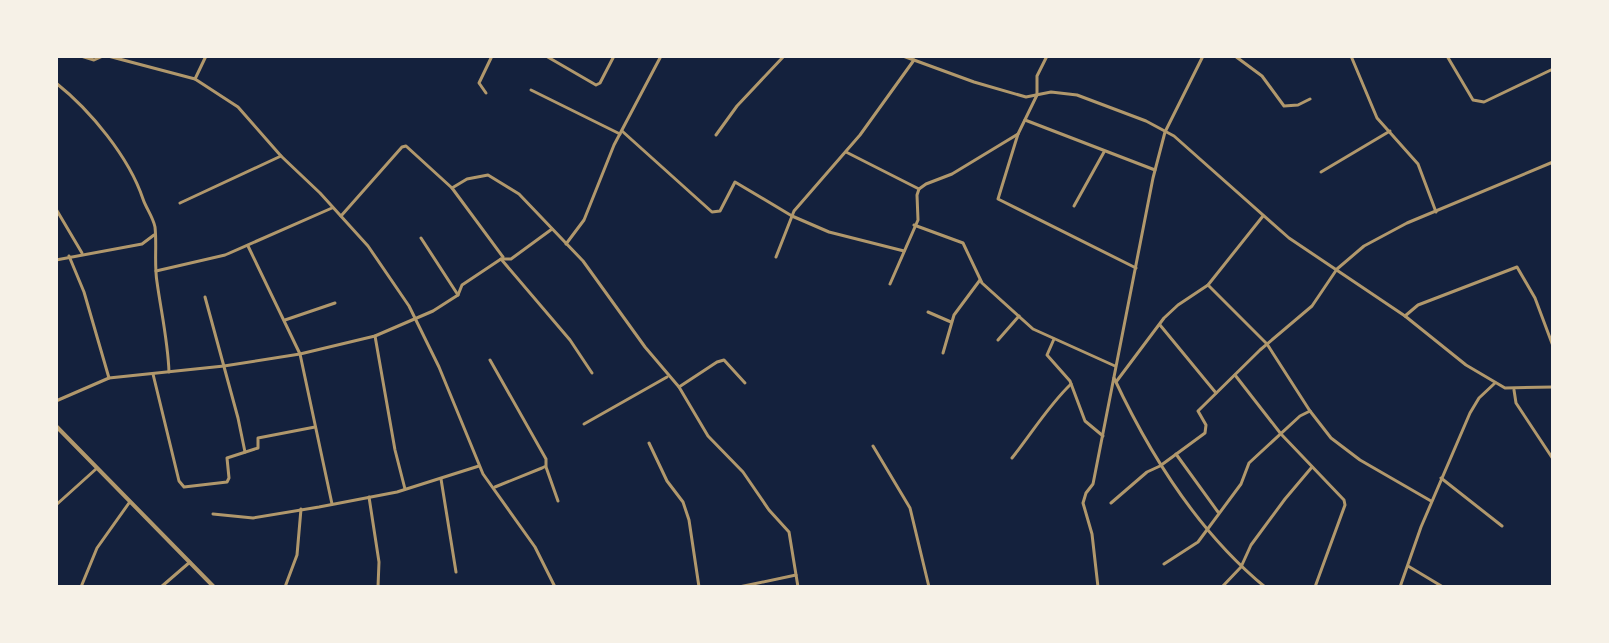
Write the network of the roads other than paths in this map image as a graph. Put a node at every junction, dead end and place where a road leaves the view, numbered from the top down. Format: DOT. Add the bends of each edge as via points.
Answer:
graph roads {
  1 [pos="81,56"];
  2 [pos="106,56"];
  3 [pos="206,56"];
  4 [pos="492,56"];
  5 [pos="546,56"];
  6 [pos="614,56"];
  7 [pos="661,56"];
  8 [pos="784,56"];
  9 [pos="903,56"];
  10 [pos="924,56"];
  11 [pos="1047,56"];
  12 [pos="1203,56"];
  13 [pos="1235,56"];
  14 [pos="1351,56"];
  15 [pos="1447,56"];
  16 [pos="917,61"];
  17 [pos="1553,69"];
  18 [pos="195,79"];
  19 [pos="56,83"];
  20 [pos="531,90"];
  21 [pos="486,93"];
  22 [pos="1037,95"];
  23 [pos="1310,99"];
  24 [pos="1025,120"];
  25 [pos="1390,131"];
  26 [pos="1165,132"];
  27 [pos="621,133"];
  28 [pos="1018,134"];
  29 [pos="716,135"];
  30 [pos="846,152"];
  31 [pos="1104,152"];
  32 [pos="281,156"];
  33 [pos="1553,162"];
  34 [pos="1155,170"];
  35 [pos="1321,172"];
  36 [pos="452,188"];
  37 [pos="919,189"];
  38 [pos="180,203"];
  39 [pos="1074,206"];
  40 [pos="333,207"];
  41 [pos="56,209"];
  42 [pos="1436,212"];
  43 [pos="341,216"];
  44 [pos="792,216"];
  45 [pos="1263,216"];
  46 [pos="914,225"];
  47 [pos="552,229"];
  48 [pos="154,235"];
  49 [pos="421,238"];
  50 [pos="566,244"];
  51 [pos="248,246"];
  52 [pos="904,251"];
  53 [pos="82,253"];
  54 [pos="69,256"];
  55 [pos="776,257"];
  56 [pos="503,259"];
  57 [pos="56,260"];
  58 [pos="1136,268"];
  59 [pos="1337,269"];
  60 [pos="156,271"];
  61 [pos="980,280"];
  62 [pos="890,284"];
  63 [pos="1208,285"];
  64 [pos="458,295"];
  65 [pos="205,297"];
  66 [pos="335,303"];
  67 [pos="928,312"];
  68 [pos="1019,316"];
  69 [pos="1405,316"];
  70 [pos="415,317"];
  71 [pos="285,320"];
  72 [pos="952,322"];
  73 [pos="1160,325"];
  74 [pos="375,336"];
  75 [pos="1054,339"];
  76 [pos="998,340"];
  77 [pos="1267,344"];
  78 [pos="1553,346"];
  79 [pos="943,353"];
  80 [pos="300,354"];
  81 [pos="490,360"];
  82 [pos="224,366"];
  83 [pos="1115,366"];
  84 [pos="169,372"];
  85 [pos="592,373"];
  86 [pos="153,374"];
  87 [pos="1235,375"];
  88 [pos="669,376"];
  89 [pos="109,378"];
  90 [pos="1115,380"];
  91 [pos="745,383"];
  92 [pos="1495,383"];
  93 [pos="1071,384"];
  94 [pos="679,387"];
  95 [pos="1553,387"];
  96 [pos="1514,390"];
  97 [pos="1216,393"];
  98 [pos="56,401"];
  99 [pos="1310,411"];
  100 [pos="584,424"];
  101 [pos="56,426"];
  102 [pos="315,427"];
  103 [pos="1281,434"];
  104 [pos="1103,436"];
  105 [pos="649,443"];
  106 [pos="873,446"];
  107 [pos="245,452"];
  108 [pos="1176,454"];
  109 [pos="1012,458"];
  110 [pos="1553,459"];
  111 [pos="479,466"];
  112 [pos="546,466"];
  113 [pos="1160,466"];
  114 [pos="1312,467"];
  115 [pos="96,469"];
  116 [pos="1441,478"];
  117 [pos="441,479"];
  118 [pos="493,487"];
  119 [pos="405,489"];
  120 [pos="369,497"];
  121 [pos="558,501"];
  122 [pos="1431,501"];
  123 [pos="129,503"];
  124 [pos="1111,503"];
  125 [pos="332,504"];
  126 [pos="56,505"];
  127 [pos="301,509"];
  128 [pos="1218,512"];
  129 [pos="213,514"];
  130 [pos="1502,526"];
  131 [pos="1207,528"];
  132 [pos="190,562"];
  133 [pos="1164,564"];
  134 [pos="1408,566"];
  135 [pos="1241,567"];
  136 [pos="456,572"];
  137 [pos="796,575"];
  138 [pos="81,587"];
  139 [pos="161,587"];
  140 [pos="214,587"];
  141 [pos="285,587"];
  142 [pos="378,587"];
  143 [pos="555,587"];
  144 [pos="699,587"];
  145 [pos="739,587"];
  146 [pos="798,587"];
  147 [pos="929,587"];
  148 [pos="1098,587"];
  149 [pos="1222,587"];
  150 [pos="1265,587"];
  151 [pos="1315,587"];
  152 [pos="1400,587"];
  153 [pos="1443,587"];
  1 -- 2 [label="street"];
  2 -- 18 [label="street"];
  3 -- 18 [label="street"];
  4 -- 21 [label="street" via="479,83"];
  5 -- 6 [label="street" via="596,85"];
  7 -- 27 [label="street"];
  8 -- 29 [label="street"];
  9 -- 16 [label="street"];
  10 -- 16 [label="street"];
  11 -- 22 [label="street" via="1037,76"];
  12 -- 26 [label="street"];
  13 -- 23 [label="street" via="1269,84 1284,106"];
  14 -- 25 [label="street" via="1377,118"];
  15 -- 17 [label="street" via="1473,100 1484,102"];
  16 -- 22 [label="street" via="1026,97"];
  16 -- 30 [label="street"];
  18 -- 32 [label="street" via="238,107"];
  19 -- 48 [label="street" via="73,96 134,173"];
  20 -- 27 [label="street"];
  22 -- 24 [label="street"];
  22 -- 26 [label="street" via="1077,95"];
  24 -- 28 [label="street"];
  24 -- 31 [label="street"];
  25 -- 35 [label="street"];
  25 -- 42 [label="street" via="1418,164"];
  26 -- 34 [label="street"];
  26 -- 45 [label="street"];
  27 -- 44 [label="street" via="712,212 720,211 735,182"];
  27 -- 50 [label="street" via="584,220"];
  28 -- 37 [label="street"];
  28 -- 58 [label="street" via="998,199"];
  30 -- 37 [label="street"];
  30 -- 44 [label="street"];
  31 -- 34 [label="street"];
  31 -- 39 [label="street"];
  32 -- 38 [label="street"];
  32 -- 40 [label="street"];
  33 -- 42 [label="street"];
  34 -- 58 [label="street"];
  36 -- 43 [label="street" via="404,146"];
  36 -- 47 [label="street" via="488,175 519,194"];
  36 -- 56 [label="street"];
  37 -- 46 [label="street"];
  40 -- 43 [label="street"];
  40 -- 51 [label="street"];
  41 -- 53 [label="street"];
  42 -- 59 [label="street" via="1364,246"];
  43 -- 70 [label="street" via="368,246"];
  44 -- 52 [label="street" via="829,232"];
  44 -- 55 [label="street"];
  45 -- 59 [label="street"];
  45 -- 63 [label="street"];
  46 -- 52 [label="street"];
  46 -- 61 [label="street" via="963,243"];
  47 -- 50 [label="street"];
  47 -- 56 [label="street" via="511,259"];
  48 -- 53 [label="street" via="142,244"];
  48 -- 60 [label="street"];
  49 -- 64 [label="street"];
  50 -- 88 [label="street"];
  51 -- 60 [label="street"];
  51 -- 71 [label="street"];
  52 -- 62 [label="street"];
  53 -- 54 [label="street"];
  54 -- 57 [label="street"];
  54 -- 89 [label="street"];
  56 -- 64 [label="street" via="462,285"];
  56 -- 85 [label="street"];
  58 -- 83 [label="street"];
  59 -- 69 [label="street"];
  59 -- 77 [label="street" via="1312,306"];
  60 -- 84 [label="street"];
  61 -- 68 [label="street"];
  61 -- 72 [label="street"];
  63 -- 73 [label="street"];
  63 -- 77 [label="street"];
  64 -- 70 [label="street"];
  65 -- 82 [label="street"];
  66 -- 71 [label="street"];
  67 -- 72 [label="street"];
  68 -- 75 [label="street"];
  68 -- 76 [label="street"];
  69 -- 78 [label="street" via="1418,305 1517,267"];
  69 -- 92 [label="street"];
  70 -- 74 [label="street"];
  70 -- 111 [label="street"];
  71 -- 80 [label="street"];
  72 -- 79 [label="street"];
  73 -- 90 [label="street"];
  73 -- 97 [label="street"];
  74 -- 80 [label="street"];
  74 -- 119 [label="street"];
  75 -- 83 [label="street"];
  75 -- 93 [label="street" via="1046,353"];
  77 -- 87 [label="street"];
  77 -- 99 [label="street"];
  80 -- 82 [label="street"];
  80 -- 102 [label="street"];
  81 -- 112 [label="street"];
  82 -- 84 [label="street"];
  82 -- 107 [label="street"];
  83 -- 90 [label="street"];
  84 -- 86 [label="street"];
  86 -- 89 [label="street"];
  86 -- 107 [label="street" via="180,485 223,484 229,478 229,456"];
  87 -- 97 [label="street"];
  87 -- 103 [label="street"];
  88 -- 94 [label="street"];
  88 -- 100 [label="street"];
  89 -- 98 [label="street"];
  90 -- 104 [label="street"];
  90 -- 113 [label="street"];
  91 -- 94 [label="street" via="724,360"];
  92 -- 96 [label="street"];
  92 -- 116 [label="street" via="1470,413"];
  93 -- 104 [label="street" via="1083,419"];
  93 -- 109 [label="street"];
  94 -- 137 [label="street" via="708,436 789,532"];
  95 -- 96 [label="street"];
  96 -- 110 [label="street" via="1516,403"];
  97 -- 108 [label="street" via="1198,411 1207,430"];
  99 -- 103 [label="street"];
  99 -- 122 [label="street" via="1331,438 1360,460"];
  101 -- 115 [label="street"];
  102 -- 107 [label="street" via="258,438 258,448"];
  102 -- 125 [label="street"];
  103 -- 114 [label="street"];
  103 -- 128 [label="street" via="1249,463 1241,484"];
  104 -- 148 [label="street" via="1093,484 1083,503"];
  105 -- 144 [label="street" via="683,502"];
  106 -- 147 [label="street" via="910,508"];
  108 -- 113 [label="street"];
  108 -- 128 [label="street"];
  111 -- 117 [label="street"];
  111 -- 118 [label="street"];
  112 -- 118 [label="street"];
  112 -- 121 [label="street"];
  113 -- 124 [label="street"];
  113 -- 131 [label="street"];
  114 -- 135 [label="street" via="1251,545"];
  114 -- 151 [label="street" via="1345,505"];
  115 -- 123 [label="street"];
  115 -- 126 [label="street"];
  116 -- 122 [label="street"];
  116 -- 130 [label="street"];
  117 -- 119 [label="street"];
  117 -- 136 [label="street"];
  118 -- 143 [label="street" via="535,547"];
  119 -- 120 [label="street"];
  120 -- 125 [label="street"];
  120 -- 142 [label="street"];
  122 -- 134 [label="street"];
  123 -- 132 [label="street"];
  123 -- 138 [label="street" via="97,548"];
  125 -- 127 [label="street"];
  127 -- 129 [label="street" via="243,519"];
  127 -- 141 [label="street" via="297,555"];
  128 -- 131 [label="street"];
  131 -- 133 [label="street" via="1198,542"];
  131 -- 135 [label="street"];
  132 -- 139 [label="street"];
  132 -- 140 [label="street"];
  134 -- 152 [label="street"];
  134 -- 153 [label="street"];
  135 -- 149 [label="street"];
  135 -- 150 [label="street"];
  137 -- 145 [label="street"];
  137 -- 146 [label="street"];
}
